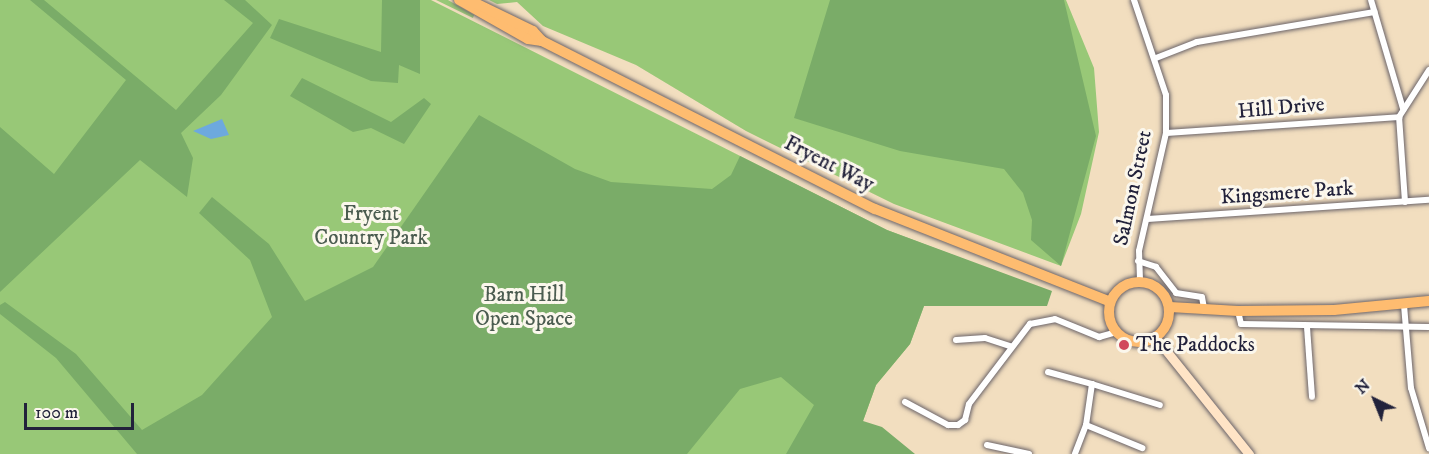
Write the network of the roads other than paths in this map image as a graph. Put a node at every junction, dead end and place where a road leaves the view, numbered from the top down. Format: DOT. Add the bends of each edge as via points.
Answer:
graph roads {
  1 [pos="459,0"];
  2 [pos="470,0"];
  3 [pos="1134,0"];
  4 [pos="1371,0"];
  5 [pos="1374,12"];
  6 [pos="542,41"];
  7 [pos="1156,58"];
  8 [pos="1429,70"];
  9 [pos="1403,109"];
  10 [pos="1399,117"];
  11 [pos="1166,133"];
  12 [pos="1429,200"];
  13 [pos="1406,202"];
  14 [pos="1147,219"];
  15 [pos="1138,261"];
  16 [pos="1140,280"];
  17 [pos="1108,301"];
  18 [pos="1429,301"];
  19 [pos="1404,305"];
  20 [pos="1170,306"];
  21 [pos="1204,308"];
  22 [pos="1238,311"];
  23 [pos="1307,327"];
  24 [pos="1407,327"];
  25 [pos="1429,327"];
  26 [pos="1116,332"];
  27 [pos="1156,338"];
  28 [pos="956,340"];
  29 [pos="1012,347"];
  30 [pos="1048,372"];
  31 [pos="1092,384"];
  32 [pos="1312,397"];
  33 [pos="905,402"];
  34 [pos="1160,405"];
  35 [pos="1086,425"];
  36 [pos="987,445"];
  37 [pos="1142,448"];
  38 [pos="1429,448"];
  39 [pos="1029,454"];
  40 [pos="1075,454"];
  41 [pos="1250,454"];
  1 -- 6 [label="main road, Fryent Way" via="505,28"];
  2 -- 6 [label="main road, Fryent Way" via="533,32"];
  3 -- 7 [label="street, Salmon Street"];
  4 -- 5 [label="street"];
  5 -- 7 [label="street" via="1197,42"];
  5 -- 9 [label="street"];
  6 -- 17 [label="main road, Fryent Way" via="875,209"];
  7 -- 11 [label="street, Salmon Street" via="1166,95"];
  8 -- 9 [label="street"];
  9 -- 10 [label="street"];
  10 -- 11 [label="street, Hill Drive"];
  10 -- 13 [label="street"];
  11 -- 14 [label="street, Salmon Street"];
  12 -- 13 [label="street, Kingsmere Park"];
  13 -- 14 [label="street, Kingsmere Park"];
  14 -- 15 [label="street, Salmon Street"];
  15 -- 16 [label="street, Salmon Street"];
  15 -- 21 [label="street" via="1156,267 1176,293 1202,297"];
  16 -- 17 [label="main road"];
  16 -- 20 [label="main road" via="1167,299"];
  17 -- 26 [label="main road"];
  18 -- 19 [label="main road"];
  19 -- 22 [label="main road"];
  19 -- 24 [label="street"];
  20 -- 21 [label="main road"];
  20 -- 27 [label="main road"];
  21 -- 22 [label="main road"];
  22 -- 23 [label="street" via="1240,324"];
  23 -- 24 [label="street"];
  23 -- 32 [label="street"];
  24 -- 25 [label="street"];
  24 -- 38 [label="street" via="1411,388"];
  26 -- 27 [label="main road" via="1125,339"];
  26 -- 29 [label="street" via="1099,337 1055,319 1030,324"];
  27 -- 41 [label="street"];
  28 -- 29 [label="street" via="985,338"];
  29 -- 33 [label="street" via="958,425 948,425"];
  30 -- 31 [label="street"];
  31 -- 34 [label="street"];
  31 -- 35 [label="street"];
  35 -- 37 [label="street"];
  35 -- 40 [label="street"];
  36 -- 39 [label="street"];
}
